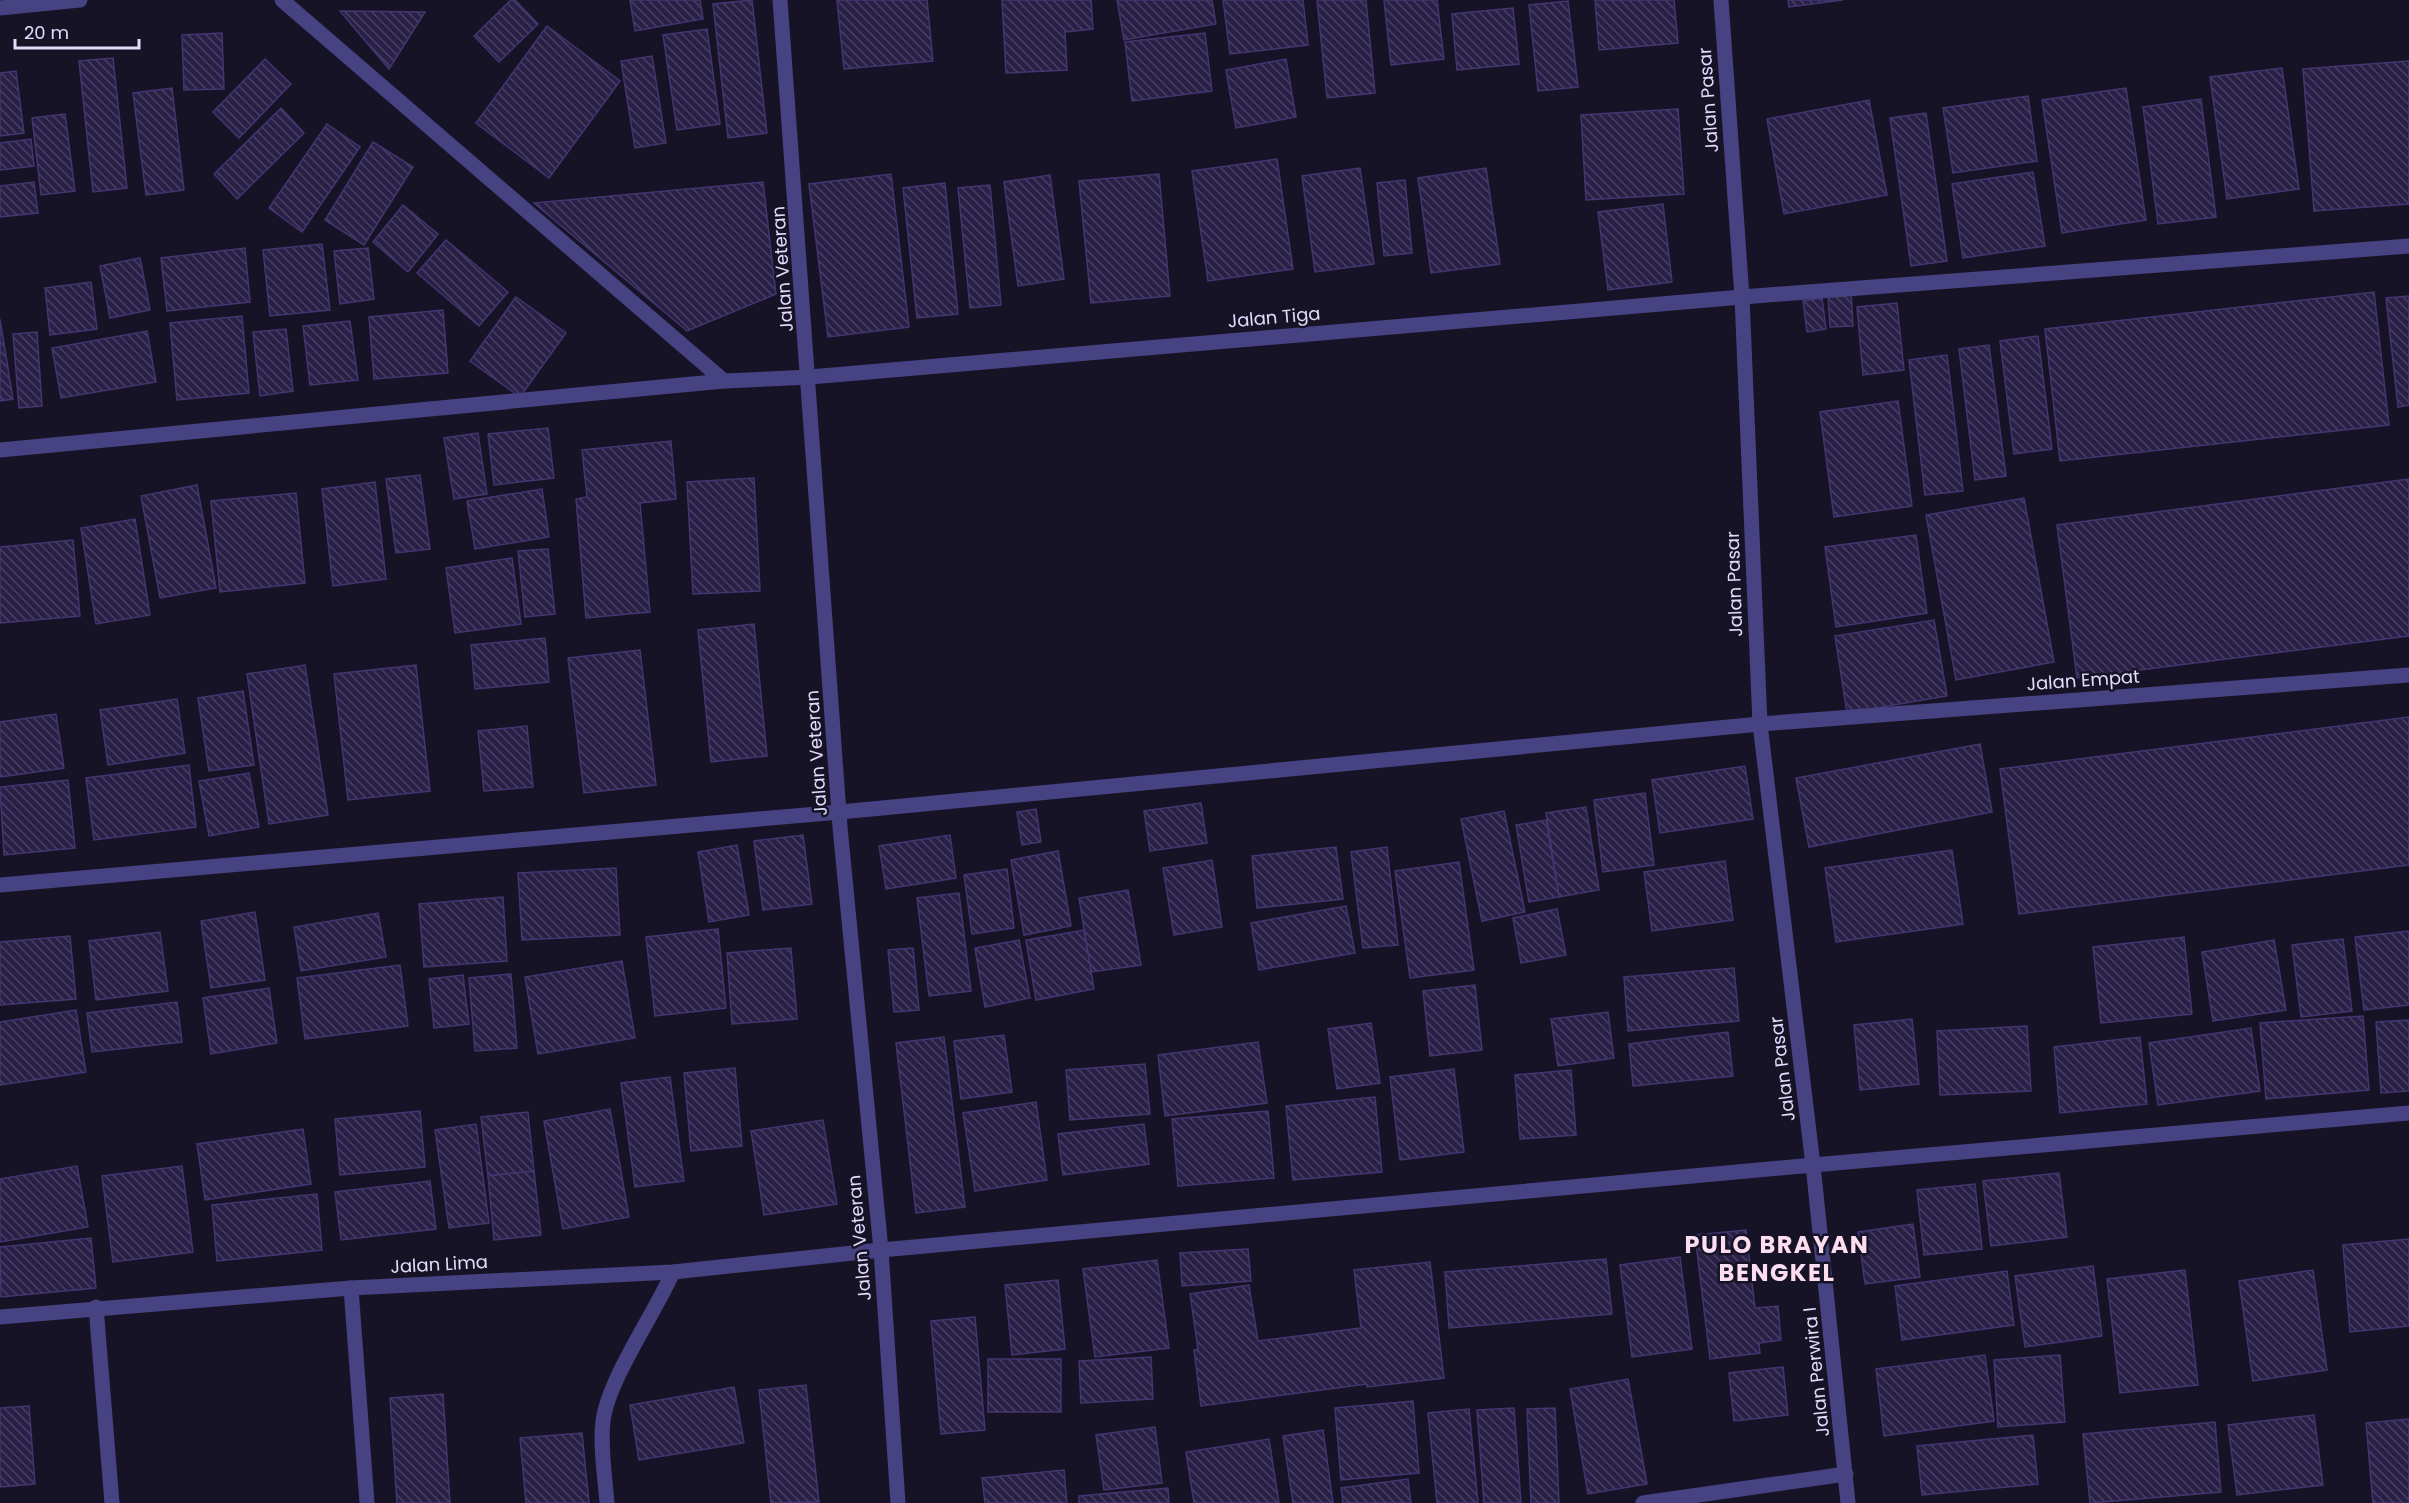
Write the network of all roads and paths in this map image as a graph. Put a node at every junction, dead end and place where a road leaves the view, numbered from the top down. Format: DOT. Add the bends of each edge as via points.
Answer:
graph roads {
  1 [pos="80,0"];
  2 [pos="282,0"];
  3 [pos="780,0"];
  4 [pos="1721,0"];
  5 [pos="0,8"];
  6 [pos="2409,246"];
  7 [pos="1742,297"];
  8 [pos="810,377"];
  9 [pos="724,381"];
  10 [pos="0,450"];
  11 [pos="2409,675"];
  12 [pos="1760,724"];
  13 [pos="840,812"];
  14 [pos="0,885"];
  15 [pos="2409,1113"];
  16 [pos="1813,1165"];
  17 [pos="881,1250"];
  18 [pos="673,1272"];
  19 [pos="351,1288"];
  20 [pos="96,1307"];
  21 [pos="0,1317"];
  22 [pos="1846,1474"];
  23 [pos="112,1503"];
  24 [pos="367,1503"];
  25 [pos="607,1503"];
  26 [pos="898,1503"];
  27 [pos="1644,1503"];
  28 [pos="1848,1503"];
  1 -- 5 [label="street"];
  2 -- 9 [label="street"];
  3 -- 8 [label="street, Jalan Veteran"];
  4 -- 7 [label="street, Jalan Pasar"];
  6 -- 7 [label="street, Jalan Tiga"];
  7 -- 8 [label="street, Jalan Tiga"];
  7 -- 12 [label="street, Jalan Pasar"];
  8 -- 9 [label="street, Jalan Tiga"];
  8 -- 13 [label="street, Jalan Veteran"];
  9 -- 10 [label="street, Jalan Tiga"];
  11 -- 12 [label="street, Jalan Empat"];
  12 -- 13 [label="street, Jalan Empat"];
  12 -- 16 [label="street, Jalan Pasar"];
  13 -- 14 [label="street, Jalan Empat"];
  13 -- 17 [label="street, Jalan Veteran"];
  15 -- 16 [label="street, Jalan Lima"];
  16 -- 17 [label="street, Jalan Lima"];
  16 -- 22 [label="street, Jalan Perwira I"];
  17 -- 18 [label="street, Jalan Lima"];
  17 -- 26 [label="street, Jalan Veteran"];
  18 -- 19 [label="street, Jalan Lima"];
  18 -- 25 [label="street" via="605,1410 602,1429"];
  19 -- 20 [label="street, Jalan Lima"];
  19 -- 24 [label="street"];
  20 -- 21 [label="street, Jalan Lima"];
  20 -- 23 [label="street"];
  22 -- 27 [label="street"];
  22 -- 28 [label="street, Jalan Perwira I"];
}
